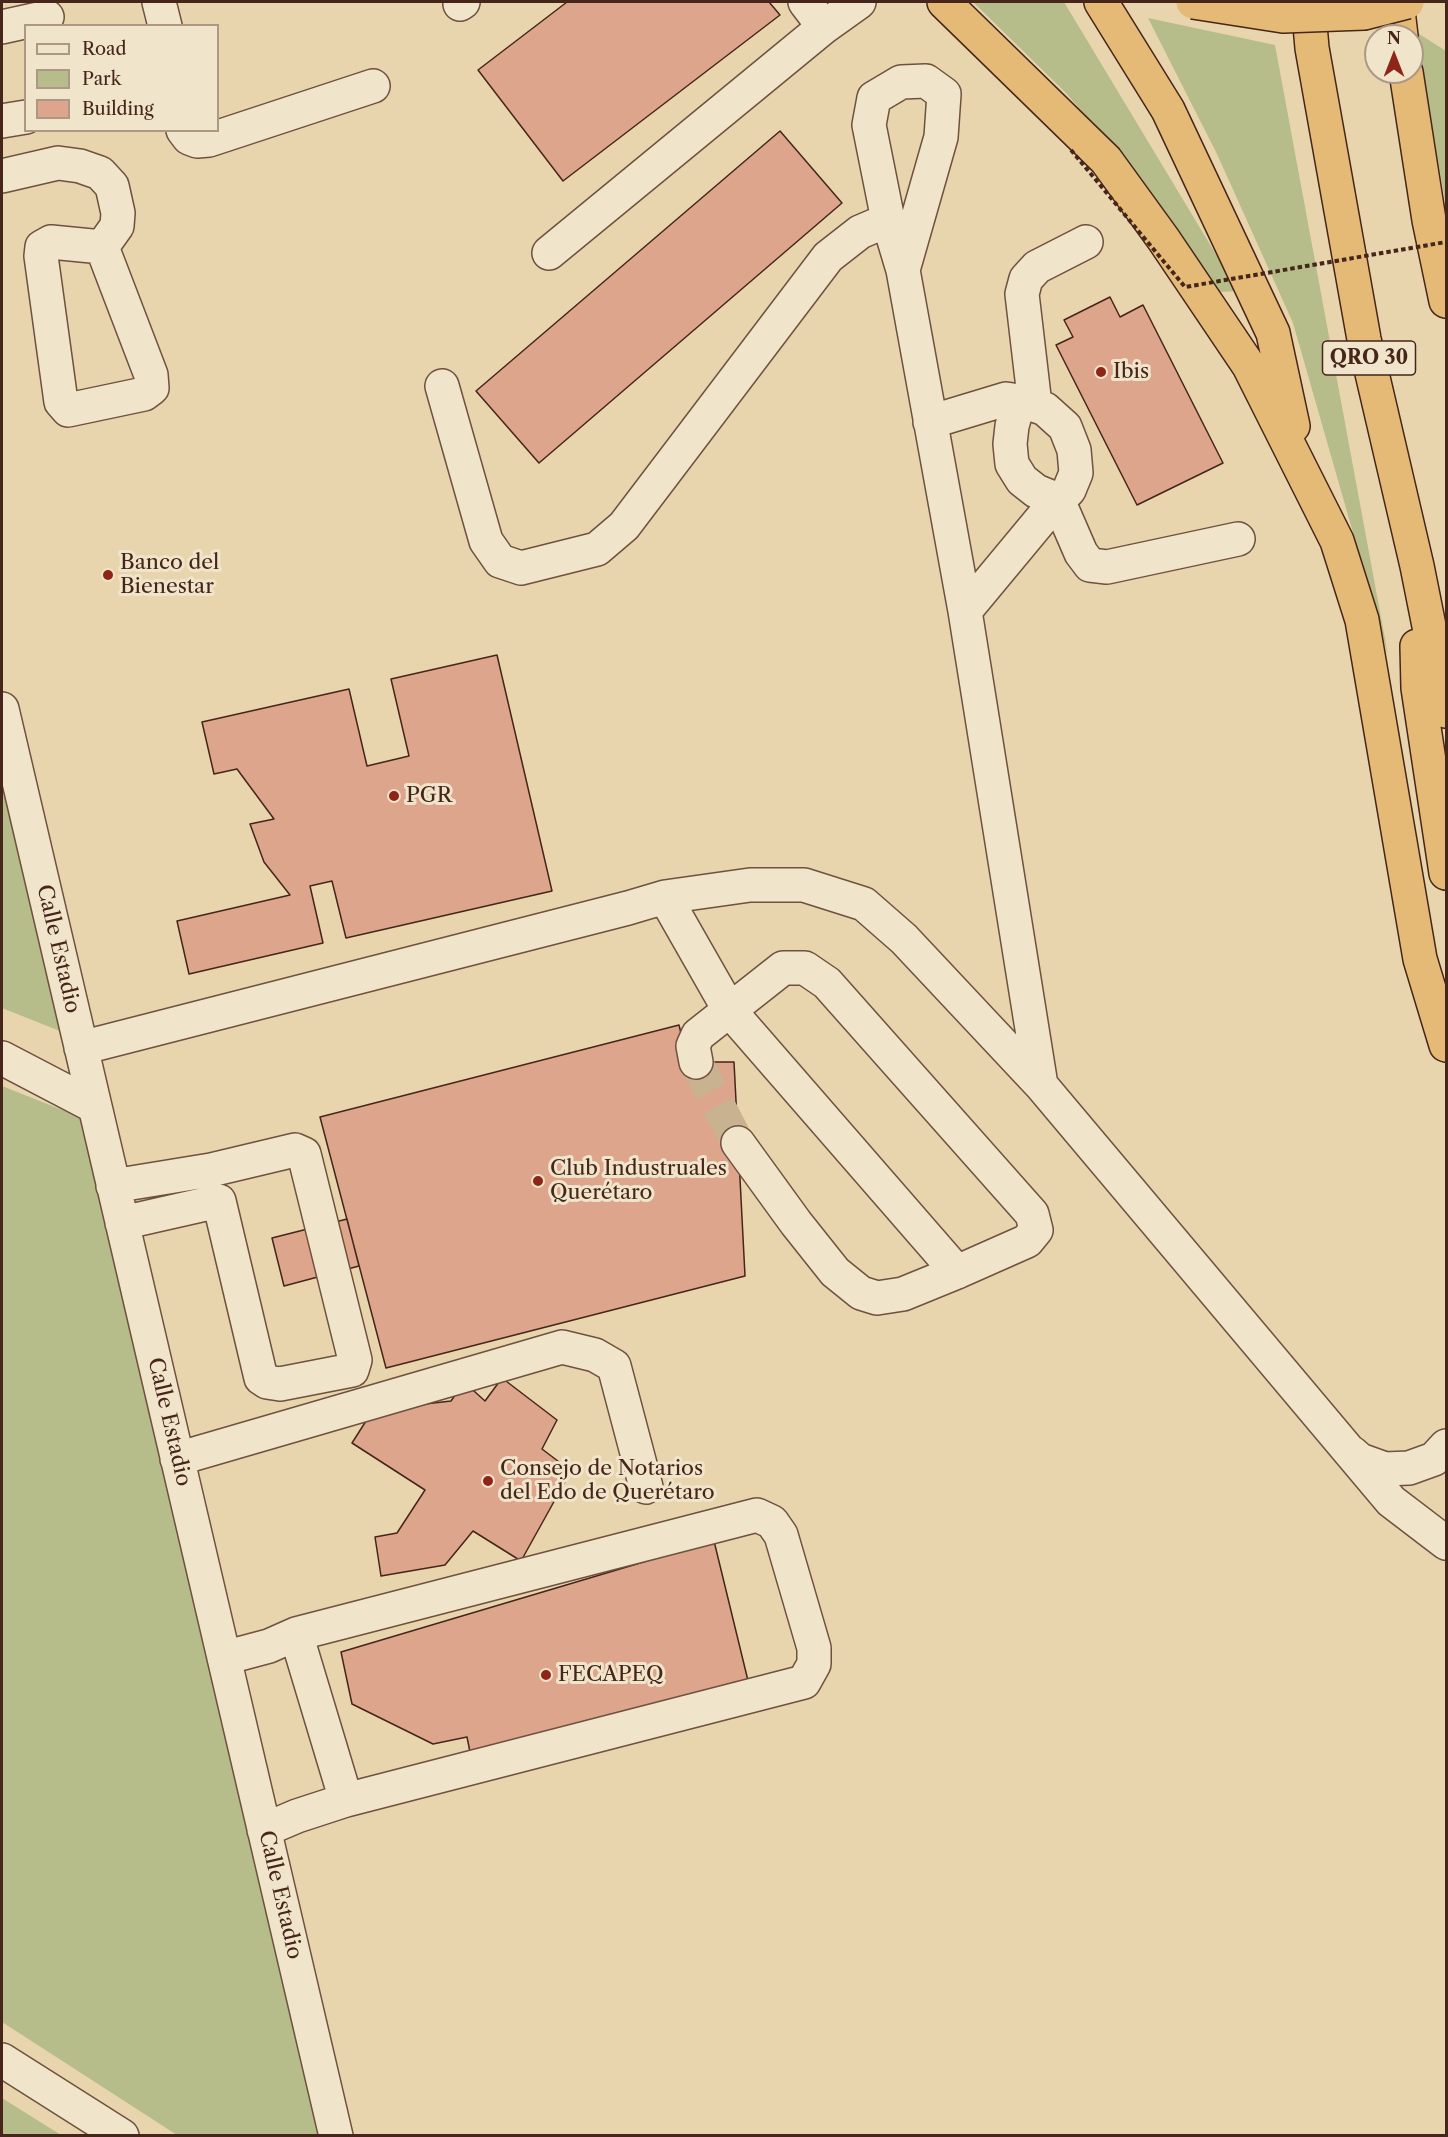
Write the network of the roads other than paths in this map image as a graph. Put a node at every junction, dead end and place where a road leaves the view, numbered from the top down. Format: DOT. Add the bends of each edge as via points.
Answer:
graph roads {
  1 [pos="159,2"];
  2 [pos="805,2"];
  3 [pos="859,2"];
  4 [pos="944,2"];
  5 [pos="1101,2"];
  6 [pos="1192,2"];
  7 [pos="1308,2"];
  8 [pos="1397,2"];
  9 [pos="1407,2"];
  10 [pos="48,17"];
  11 [pos="164,24"];
  12 [pos="1400,24"];
  13 [pos="2,27"];
  14 [pos="824,27"];
  15 [pos="1408,84"];
  16 [pos="373,86"];
  17 [pos="24,117"];
  18 [pos="2,121"];
  19 [pos="184,132"];
  20 [pos="2,176"];
  21 [pos="888,220"];
  22 [pos="1086,242"];
  23 [pos="102,248"];
  24 [pos="549,253"];
  25 [pos="903,270"];
  26 [pos="1446,301"];
  27 [pos="442,386"];
  28 [pos="1027,403"];
  29 [pos="930,422"];
  30 [pos="1302,470"];
  31 [pos="1058,500"];
  32 [pos="1238,539"];
  33 [pos="1417,566"];
  34 [pos="965,612"];
  35 [pos="2,709"];
  36 [pos="1446,711"];
  37 [pos="1446,873"];
  38 [pos="665,897"];
  39 [pos="730,1011"];
  40 [pos="1446,1046"];
  41 [pos="81,1048"];
  42 [pos="2,1058"];
  43 [pos="696,1062"];
  44 [pos="1041,1085"];
  45 [pos="94,1106"];
  46 [pos="738,1143"];
  47 [pos="215,1185"];
  48 [pos="113,1186"];
  49 [pos="122,1224"];
  50 [pos="957,1272"];
  51 [pos="1340,1441"];
  52 [pos="1446,1446"];
  53 [pos="177,1459"];
  54 [pos="646,1487"];
  55 [pos="1446,1544"];
  56 [pos="296,1634"];
  57 [pos="224,1658"];
  58 [pos="346,1800"];
  59 [pos="264,1830"];
  60 [pos="2,2060"];
  61 [pos="122,2136"];
  62 [pos="336,2136"];
  1 -- 11 [label="street"];
  2 -- 14 [label="street"];
  3 -- 14 [label="street"];
  4 -- 30 [label="main road" via="1106,160 1249,366"];
  5 -- 30 [label="main road" via="1168,110 1273,333"];
  6 -- 9 [label="main road, bridge" via="1283,16 1364,13"];
  7 -- 33 [label="main road, QRO 30" via="1317,80 1364,339"];
  8 -- 12 [label="main road"];
  10 -- 13 [label="street"];
  14 -- 24 [label="street"];
  15 -- 26 [label="main road"];
  16 -- 19 [label="street" via="209,140 196,141"];
  17 -- 18 [label="street"];
  20 -- 23 [label="street" via="58,163 100,173 112,186 118,213 117,226"];
  21 -- 25 [label="street"];
  21 -- 25 [label="street" via="870,125 874,98 901,82 926,81 944,94 941,137"];
  21 -- 27 [label="street" via="860,232 828,257 624,526 597,549 521,568 500,561 486,541"];
  22 -- 28 [label="street" via="1037,267 1026,279 1022,294"];
  23 -- 23 [label="street" via="51,242 42,248 61,402 68,410 144,394 152,388 151,375"];
  25 -- 29 [label="street"];
  28 -- 29 [label="street" via="1006,399"];
  28 -- 31 [label="street" via="1010,444 1012,464 1022,480 1036,491"];
  28 -- 31 [label="street" via="1045,409 1065,427 1074,450 1076,473 1069,490"];
  29 -- 34 [label="street"];
  30 -- 40 [label="main road" via="1336,541 1362,620 1420,959"];
  31 -- 32 [label="street" via="1090,565 1107,567"];
  31 -- 34 [label="street"];
  33 -- 36 [label="main road, QRO 30"];
  33 -- 37 [label="main road" via="1418,688"];
  34 -- 44 [label="street"];
  35 -- 41 [label="street, Calle Estadio"];
  38 -- 39 [label="street"];
  38 -- 41 [label="street"];
  38 -- 44 [label="street" via="750,885 804,885 864,904 904,939"];
  39 -- 43 [label="street" via="698,1035 693,1046"];
  39 -- 50 [label="street"];
  39 -- 50 [label="street" via="783,969 806,969 813,973 827,983 1032,1214 1036,1230 1027,1241"];
  41 -- 45 [label="street, Calle Estadio"];
  42 -- 45 [label="street"];
  44 -- 51 [label="street"];
  45 -- 48 [label="street, Calle Estadio"];
  46 -- 50 [label="street" via="795,1224 835,1272 861,1293 877,1298 903,1294"];
  47 -- 47 [label="street" via="261,1378 280,1383 352,1370 355,1360 304,1154 295,1150"];
  47 -- 48 [label="street"];
  47 -- 49 [label="street"];
  48 -- 49 [label="street, Calle Estadio"];
  49 -- 53 [label="street, Calle Estadio"];
  51 -- 52 [label="street" via="1360,1460 1385,1468 1409,1468 1434,1459"];
  51 -- 55 [label="street" via="1391,1501"];
  53 -- 54 [label="street" via="562,1347 595,1355 614,1366"];
  53 -- 57 [label="street, Calle Estadio"];
  56 -- 57 [label="street"];
  56 -- 58 [label="street"];
  56 -- 58 [label="street" via="757,1515 772,1522 781,1535 814,1648 814,1664 804,1683"];
  57 -- 59 [label="street, Calle Estadio"];
  58 -- 59 [label="street"];
  59 -- 62 [label="street, Calle Estadio"];
  60 -- 61 [label="street"];
}
